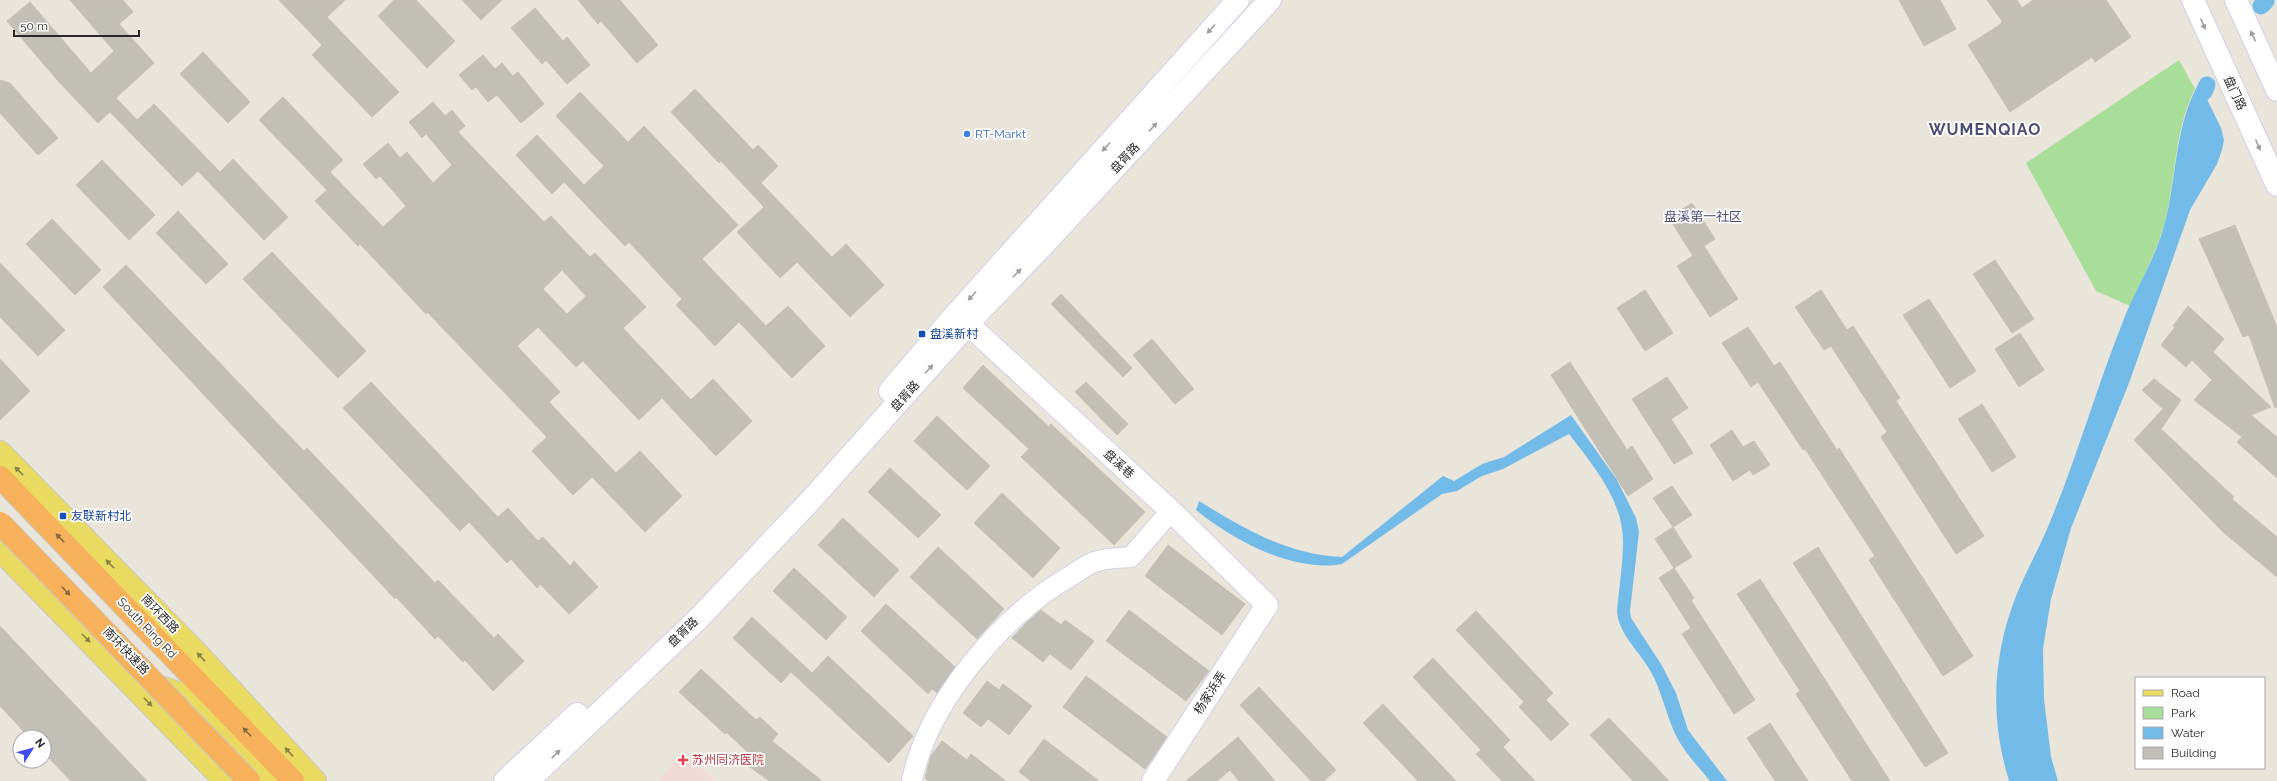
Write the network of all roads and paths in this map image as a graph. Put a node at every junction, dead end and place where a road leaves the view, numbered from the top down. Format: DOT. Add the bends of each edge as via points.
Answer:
graph roads {
  1 [pos="1238,0"];
  2 [pos="1270,0"];
  3 [pos="2193,0"];
  4 [pos="2236,0"];
  5 [pos="2277,90"];
  6 [pos="2277,185"];
  7 [pos="969,325"];
  8 [pos="0,452"];
  9 [pos="0,477"];
  10 [pos="1171,511"];
  11 [pos="0,523"];
  12 [pos="0,550"];
  13 [pos="1267,605"];
  14 [pos="120,674"];
  15 [pos="225,781"];
  16 [pos="250,781"];
  17 [pos="269,781"];
  18 [pos="293,781"];
  19 [pos="315,781"];
  20 [pos="505,781"];
  21 [pos="528,781"];
  22 [pos="912,781"];
  23 [pos="1153,781"];
  1 -- 20 [label="main road, 盘胥路, one-way" via="956,314 805,490 690,608"];
  7 -- 2 [label="main road, 盘胥路, one-way"];
  3 -- 6 [label="main road, 盘门路, one-way"];
  5 -- 4 [label="main road, one-way"];
  7 -- 10 [label="main road, 盘溪巷"];
  21 -- 7 [label="main road, 盘胥路, one-way" via="698,619 810,501"];
  19 -- 8 [label="main road, 南环西路, one-way" via="197,652"];
  18 -- 9 [label="highway, South Ring Rd, one-way"];
  10 -- 13 [label="main road, 盘溪巷"];
  10 -- 22 [label="street" via="1131,557 1097,561 1056,584 1004,626 963,672 933,724 914,769"];
  11 -- 16 [label="highway, 南环快速路, one-way, bridge"];
  12 -- 14 [label="main road, one-way"];
  13 -- 23 [label="main road, 杨家浜弄"];
  14 -- 15 [label="main road, one-way"];
  14 -- 17 [label="main road" via="189,697"];
}
